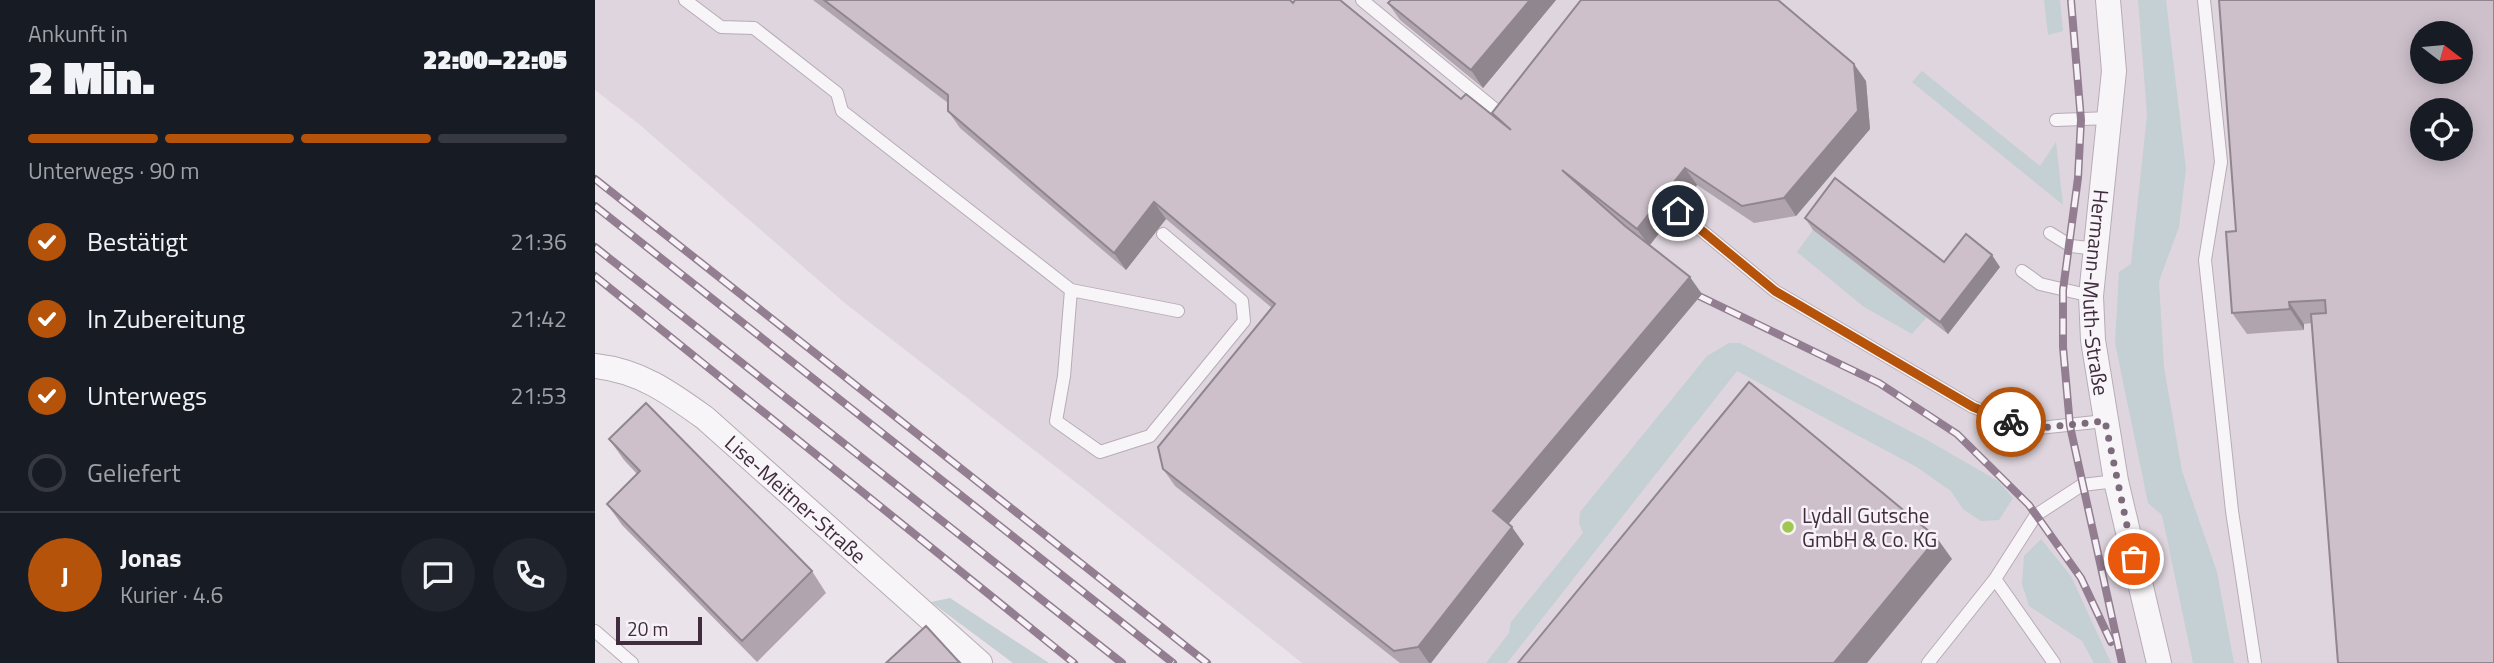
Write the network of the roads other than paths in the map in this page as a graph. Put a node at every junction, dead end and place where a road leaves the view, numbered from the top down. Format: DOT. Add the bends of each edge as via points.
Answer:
graph roads {
  1 [pos="685,0"];
  2 [pos="1363,0"];
  3 [pos="2108,0"];
  4 [pos="2204,0"];
  5 [pos="2110,118"];
  6 [pos="2056,120"];
  7 [pos="1518,129"];
  8 [pos="1678,211"];
  9 [pos="2050,233"];
  10 [pos="1163,234"];
  11 [pos="2097,249"];
  12 [pos="2022,271"];
  13 [pos="1071,290"];
  14 [pos="2091,296"];
  15 [pos="1178,312"];
  16 [pos="595,366"];
  17 [pos="2105,421"];
  18 [pos="2116,481"];
  19 [pos="1995,579"];
  20 [pos="595,632"];
  21 [pos="632,663"];
  22 [pos="980,663"];
  23 [pos="1928,663"];
  24 [pos="2054,663"];
  25 [pos="2159,663"];
  26 [pos="2255,663"];
  1 -- 13 [label="lane" via="721,27 754,28 837,93 842,111"];
  2 -- 7 [label="lane"];
  3 -- 5 [label="street, Hermann-Muth-Straße" via="2114,71"];
  4 -- 26 [label="lane" via="2221,162 2206,260 2232,510"];
  5 -- 6 [label="lane"];
  5 -- 11 [label="street, Hermann-Muth-Straße"];
  8 -- 17 [label="lane" via="1775,291 1973,407 2030,429"];
  9 -- 11 [label="lane" via="2071,246"];
  10 -- 13 [label="lane" via="1242,301 1244,321 1150,436 1100,452 1056,421"];
  11 -- 14 [label="street, Hermann-Muth-Straße"];
  12 -- 14 [label="lane" via="2041,284"];
  13 -- 15 [label="lane"];
  14 -- 17 [label="street, Hermann-Muth-Straße"];
  16 -- 22 [label="street, Lise-Meitner-Straße" via="634,373 705,418"];
  17 -- 18 [label="street, Hermann-Muth-Straße"];
  18 -- 19 [label="lane" via="2082,485 2036,516"];
  18 -- 25 [label="street, Hermann-Muth-Straße"];
  19 -- 23 [label="lane"];
  19 -- 24 [label="lane"];
  20 -- 21 [label="lane"];
}
